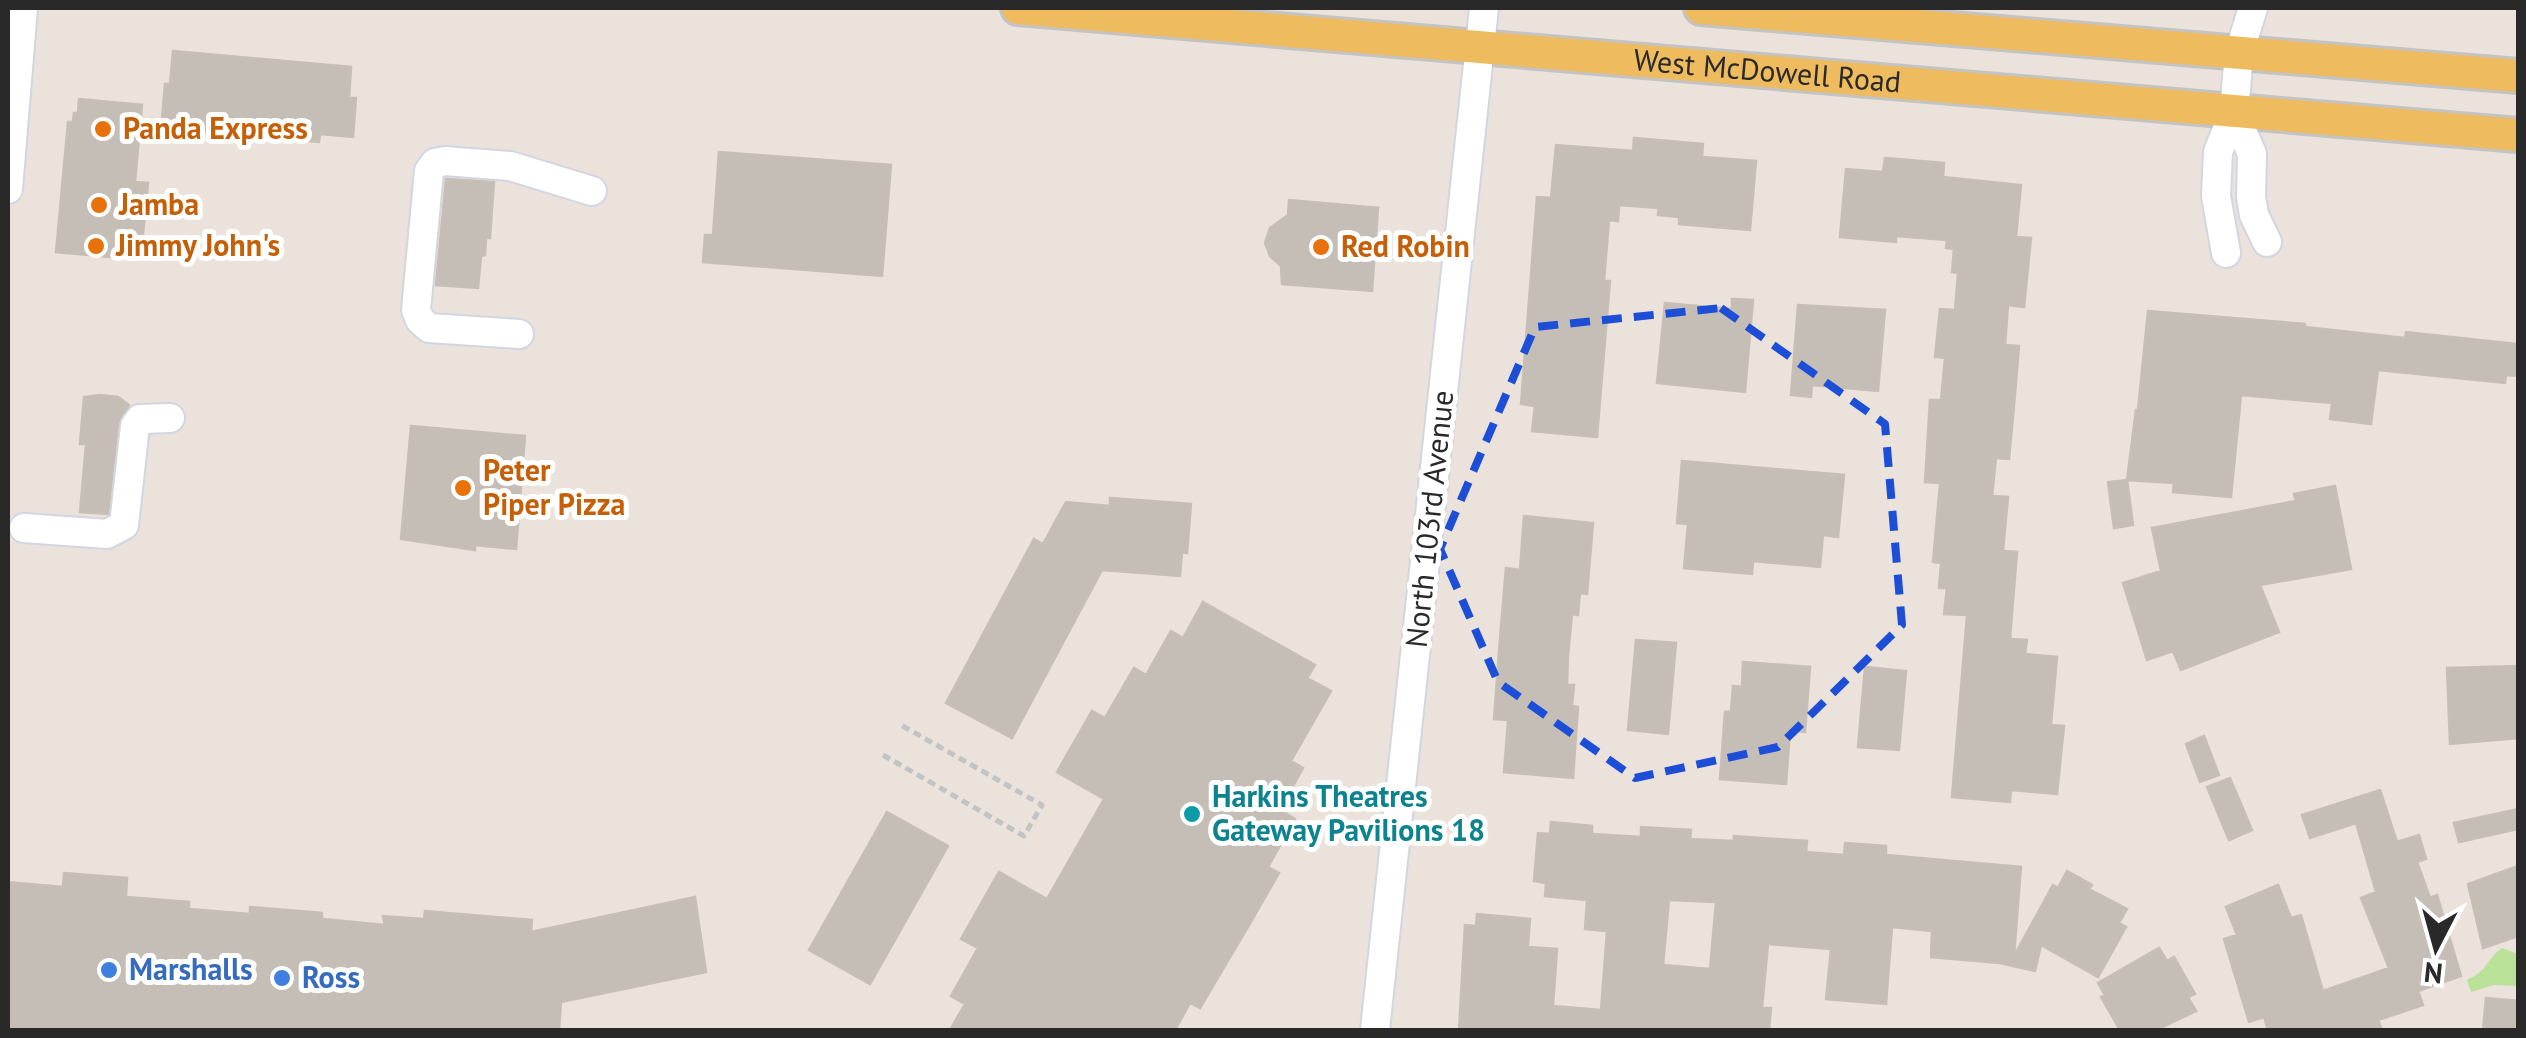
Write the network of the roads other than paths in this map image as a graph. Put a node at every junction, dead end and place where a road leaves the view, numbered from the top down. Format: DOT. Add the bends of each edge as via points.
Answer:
graph roads {
  1 [pos="23,8"];
  2 [pos="1018,8"];
  3 [pos="1484,8"];
  4 [pos="1701,8"];
  5 [pos="2232,8"];
  6 [pos="2254,8"];
  7 [pos="2266,8"];
  8 [pos="1480,45"];
  9 [pos="2240,54"];
  10 [pos="2518,76"];
  11 [pos="2234,112"];
  12 [pos="2518,135"];
  13 [pos="8,190"];
  14 [pos="592,191"];
  15 [pos="2267,242"];
  16 [pos="2226,253"];
  17 [pos="519,334"];
  18 [pos="170,418"];
  19 [pos="24,528"];
  20 [pos="1374,1030"];
  1 -- 13 [label="street"];
  2 -- 8 [label="main road, West McDowell Road"];
  3 -- 8 [label="street, North 103rd Avenue"];
  4 -- 9 [label="main road, West McDowell Road"];
  5 -- 9 [label="street"];
  6 -- 9 [label="street"];
  7 -- 9 [label="street"];
  8 -- 11 [label="main road, West McDowell Road"];
  8 -- 20 [label="street, North 103rd Avenue"];
  9 -- 10 [label="main road, West McDowell Road"];
  9 -- 11 [label="street"];
  11 -- 12 [label="main road, West McDowell Road"];
  11 -- 15 [label="street" via="2252,154 2251,198"];
  11 -- 16 [label="street" via="2218,152 2216,196"];
  14 -- 17 [label="street" via="510,166 445,161 429,170 420,320 430,328"];
  18 -- 19 [label="street" via="135,426 124,525 107,534"];
}
